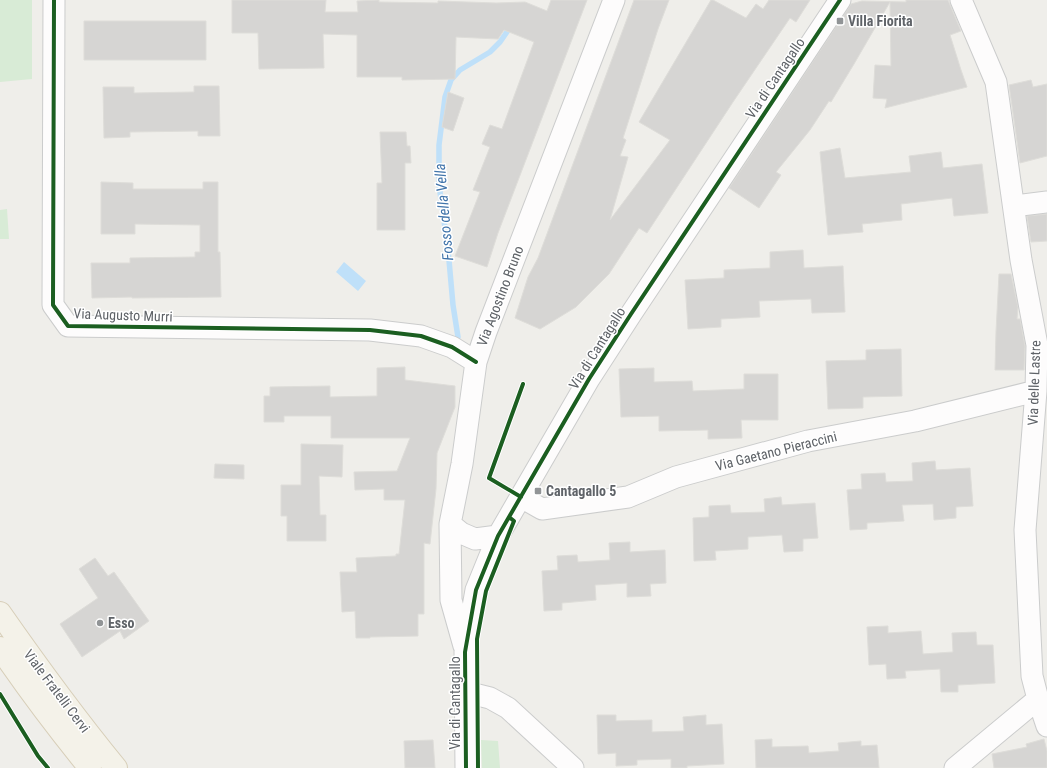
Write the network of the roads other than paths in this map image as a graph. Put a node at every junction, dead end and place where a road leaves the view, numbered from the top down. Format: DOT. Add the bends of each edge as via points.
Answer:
graph roads {
  1 [pos="54,0"];
  2 [pos="614,0"];
  3 [pos="840,0"];
  4 [pos="961,0"];
  5 [pos="1047,202"];
  6 [pos="1014,206"];
  7 [pos="1042,346"];
  8 [pos="476,362"];
  9 [pos="1036,391"];
  10 [pos="521,497"];
  11 [pos="450,524"];
  12 [pos="498,536"];
  13 [pos="0,613"];
  14 [pos="0,648"];
  15 [pos="465,652"];
  16 [pos="466,694"];
  17 [pos="1038,699"];
  18 [pos="1047,726"];
  19 [pos="90,768"];
  20 [pos="116,768"];
  21 [pos="466,768"];
  22 [pos="573,768"];
  23 [pos="955,768"];
  1 -- 8 [label="street, Via Augusto Murri" via="53,305 68,326 370,330 422,336 452,347"];
  2 -- 8 [label="street, Via Agostino Bruno"];
  3 -- 10 [label="street, Via di Cantagallo" via="631,314"];
  4 -- 6 [label="street, Via delle Lastre" via="996,82"];
  5 -- 6 [label="street"];
  6 -- 7 [label="street, Via delle Lastre" via="1021,260"];
  7 -- 9 [label="street, Via delle Lastre"];
  8 -- 11 [label="street, Via Agostino Bruno" via="462,464"];
  9 -- 10 [label="street, Via Gaetano Pieraccini" via="915,421 801,443 676,477 628,497 542,509"];
  9 -- 17 [label="street, Via delle Lastre" via="1025,530 1032,676"];
  10 -- 12 [label="street, Via di Cantagallo"];
  11 -- 12 [label="street" via="475,540"];
  11 -- 15 [label="street, Via Agostino Bruno" via="452,600"];
  12 -- 15 [label="street, Via di Cantagallo" via="476,590"];
  13 -- 20 [label="main road, Viale Fratelli Cervi" via="84,729"];
  14 -- 19 [label="main road, Viale Fratelli Cervi" via="24,684"];
  15 -- 16 [label="street, Via di Cantagallo"];
  16 -- 21 [label="street, Via di Cantagallo"];
  16 -- 22 [label="street" via="490,698 508,708"];
  17 -- 18 [label="street, Via delle Lastre"];
  17 -- 23 [label="street"];
}
